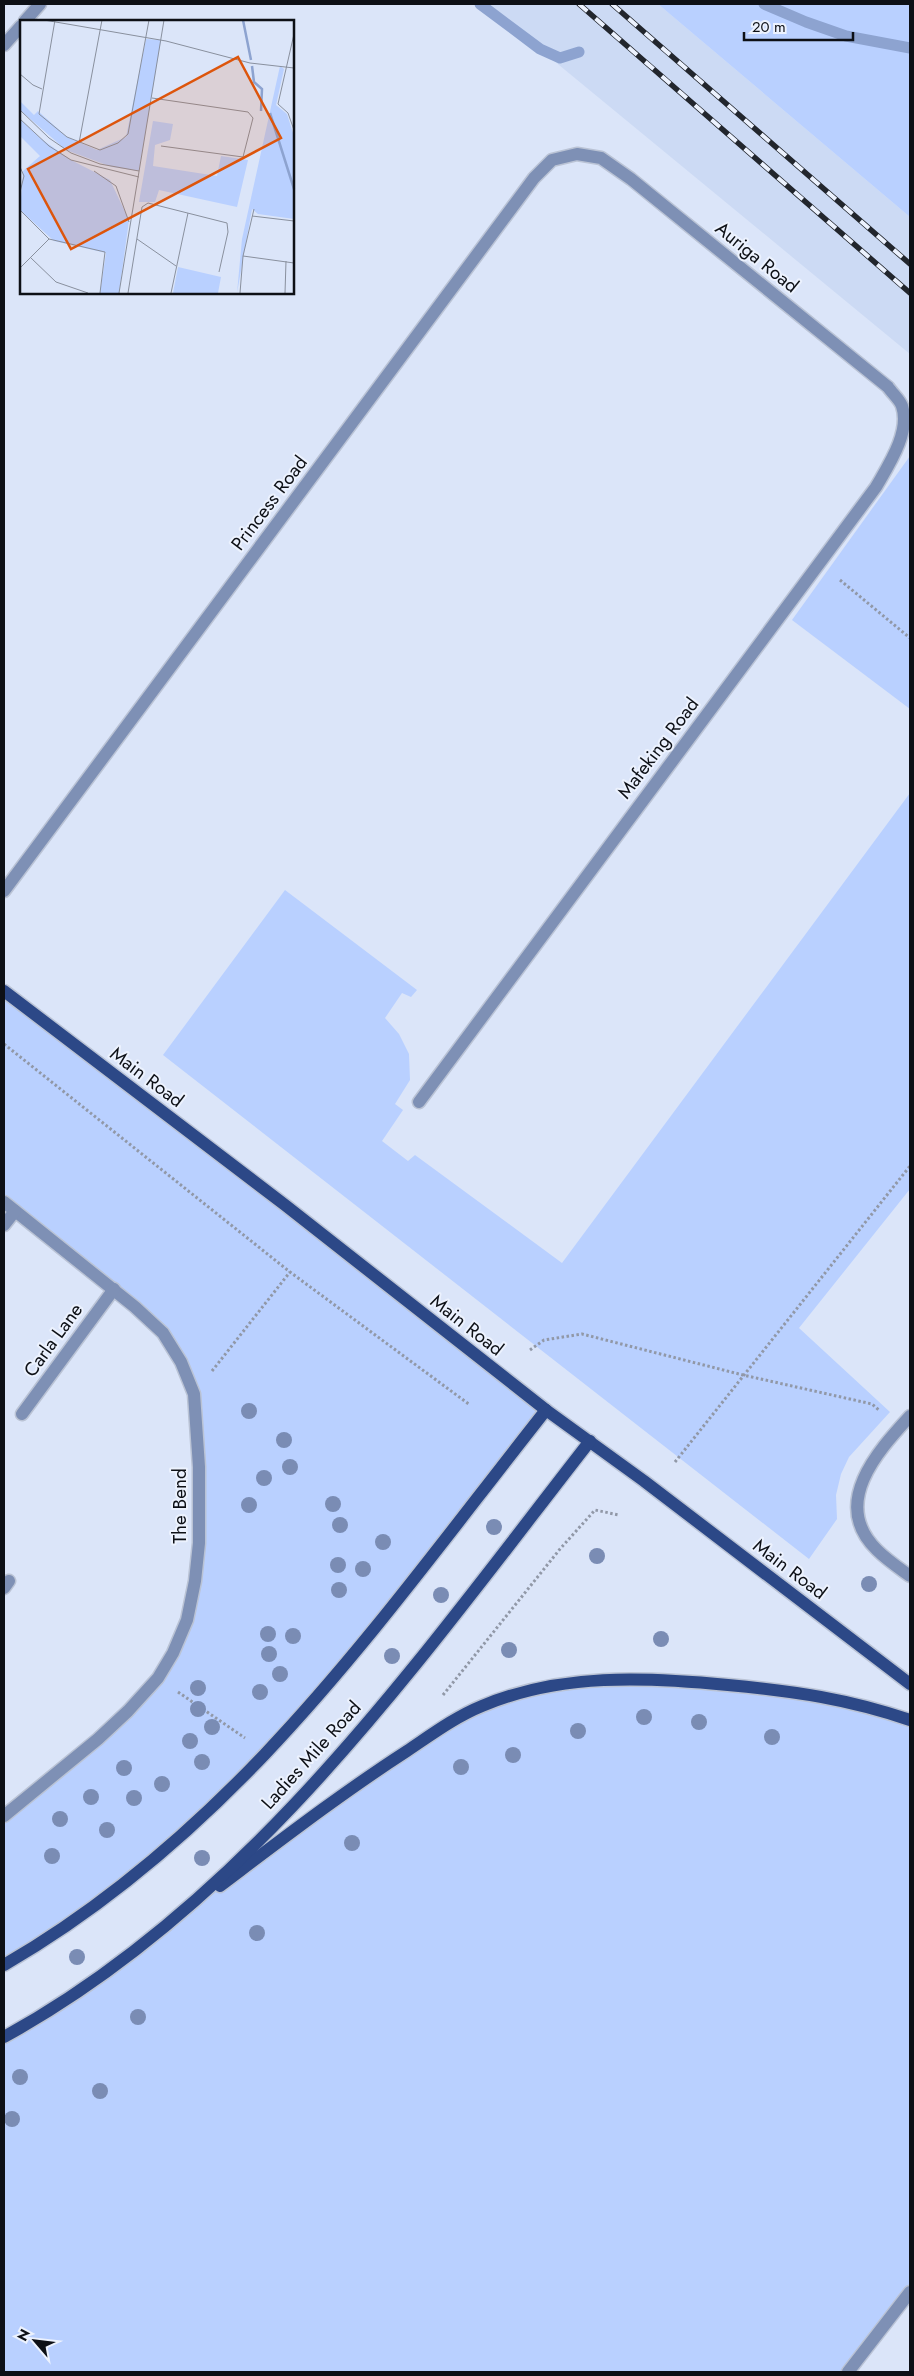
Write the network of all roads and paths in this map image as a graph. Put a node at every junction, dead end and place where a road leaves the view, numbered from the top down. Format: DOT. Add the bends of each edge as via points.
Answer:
graph roads {
  1 [pos="40,4"];
  2 [pos="26,20"];
  3 [pos="20,27"];
  4 [pos="4,45"];
  5 [pos="577,154"];
  6 [pos="902,406"];
  7 [pos="819,562"];
  8 [pos="910,638"];
  9 [pos="4,891"];
  10 [pos="4,991"];
  11 [pos="4,1044"];
  12 [pos="419,1102"];
  13 [pos="910,1166"];
  14 [pos="4,1202"];
  15 [pos="15,1211"];
  16 [pos="4,1225"];
  17 [pos="290,1272"];
  18 [pos="114,1289"];
  19 [pos="530,1350"];
  20 [pos="743,1375"];
  21 [pos="194,1394"];
  22 [pos="470,1405"];
  23 [pos="546,1410"];
  24 [pos="22,1414"];
  25 [pos="910,1416"];
  26 [pos="898,1429"];
  27 [pos="590,1441"];
  28 [pos="675,1462"];
  29 [pos="619,1514"];
  30 [pos="910,1576"];
  31 [pos="158,1678"];
  32 [pos="910,1684"];
  33 [pos="441,1698"];
  34 [pos="910,1720"];
  35 [pos="246,1738"];
  36 [pos="4,1800"];
  37 [pos="9,1812"];
  38 [pos="174,1921"];
  39 [pos="4,1965"];
  40 [pos="4,2037"];
  41 [pos="910,2292"];
  42 [pos="848,2372"];
  1 -- 2 [label="street"];
  3 -- 4 [label="street"];
  5 -- 6 [label="street, Auriga Road" via="601,158 631,179 881,381"];
  5 -- 9 [label="street, Princess Road" via="552,160 534,178"];
  6 -- 7 [label="street, Mafeking Road" via="903,431 892,459 876,487"];
  7 -- 8 [label="path"];
  7 -- 12 [label="street, Mafeking Road"];
  10 -- 23 [label="main road, Main Road" via="285,1205"];
  11 -- 17 [label="path"];
  13 -- 20 [label="path"];
  14 -- 15 [label="street, The Bend"];
  15 -- 16 [label="street"];
  15 -- 18 [label="street, The Bend"];
  17 -- 21 [label="path"];
  17 -- 22 [label="path"];
  18 -- 21 [label="street, The Bend" via="163,1333 181,1362"];
  18 -- 24 [label="street, Carla Lane"];
  19 -- 20 [label="path" via="544,1340 582,1334"];
  20 -- 26 [label="path" via="872,1404"];
  20 -- 28 [label="path"];
  21 -- 31 [label="street, The Bend" via="199,1543 195,1581 187,1620"];
  23 -- 27 [label="main road, Main Road"];
  23 -- 39 [label="main road, Ladies Mile Road" via="374,1631 295,1724 236,1786 128,1879"];
  25 -- 26 [label="street"];
  26 -- 30 [label="street" via="877,1453 863,1477 856,1505 863,1532 876,1550"];
  27 -- 32 [label="main road, Main Road"];
  27 -- 38 [label="main road, Ladies Mile Road" via="416,1664 320,1776"];
  29 -- 33 [label="path" via="595,1510"];
  31 -- 35 [label="path"];
  31 -- 37 [label="street, The Bend" via="104,1734"];
  34 -- 38 [label="main road" via="837,1699 668,1680 566,1683 525,1692 481,1706 375,1771"];
  36 -- 37 [label="street"];
  38 -- 40 [label="main road, Ladies Mile Road" via="126,1958"];
  41 -- 42 [label="street"];
}
